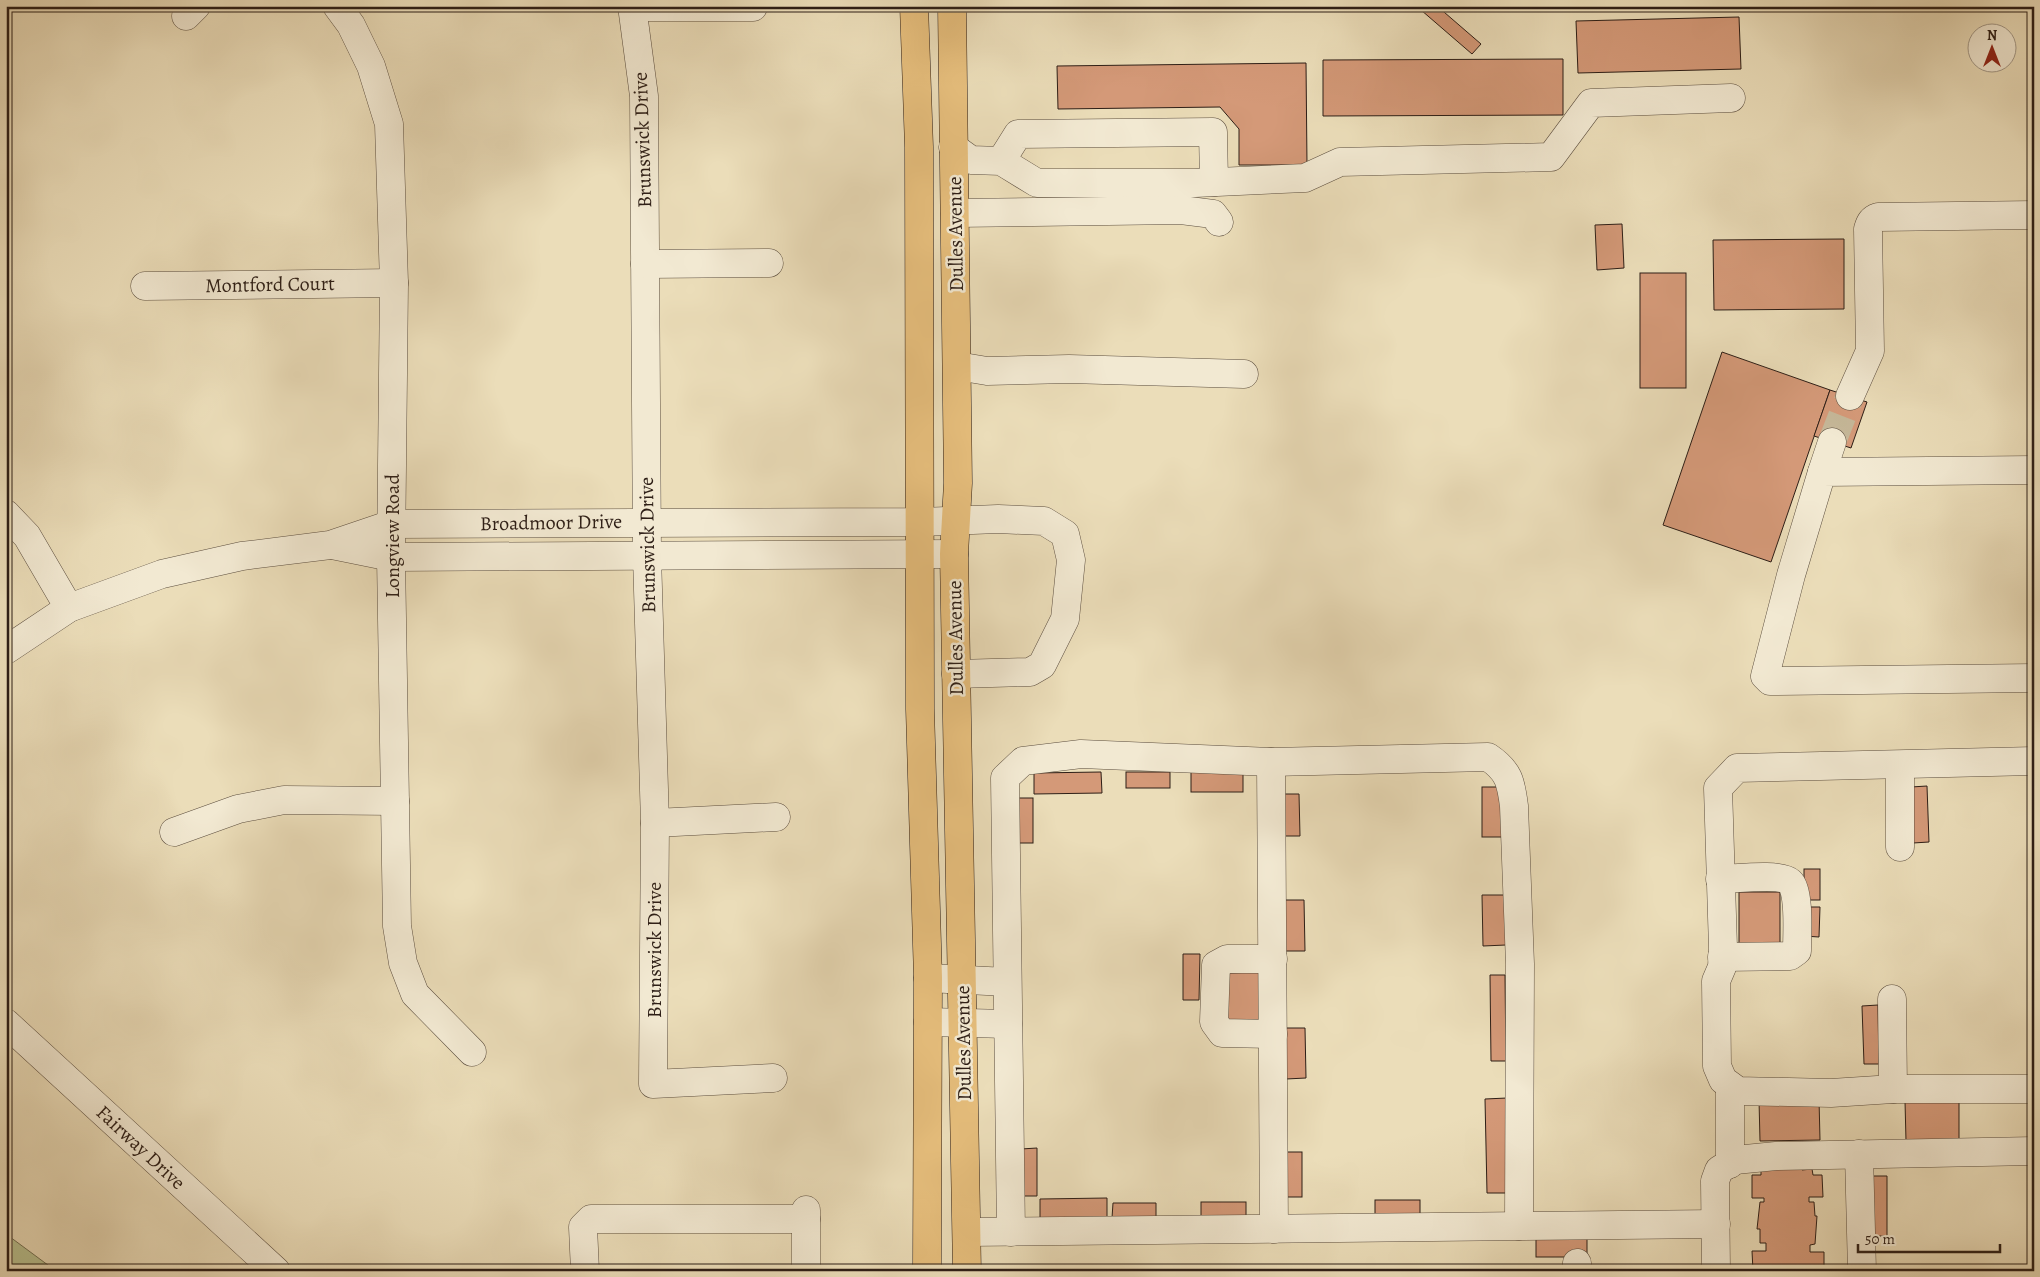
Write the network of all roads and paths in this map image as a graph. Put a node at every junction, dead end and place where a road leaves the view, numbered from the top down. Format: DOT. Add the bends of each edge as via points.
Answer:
graph roads {
  1 [pos="338,6"];
  2 [pos="914,6"];
  3 [pos="952,6"];
  4 [pos="632,7"];
  5 [pos="753,7"];
  6 [pos="1732,98"];
  7 [pos="919,147"];
  8 [pos="954,147"];
  9 [pos="1001,161"];
  10 [pos="1214,182"];
  11 [pos="954,213"];
  12 [pos="2034,215"];
  13 [pos="1219,222"];
  14 [pos="769,263"];
  15 [pos="644,264"];
  16 [pos="394,283"];
  17 [pos="145,286"];
  18 [pos="957,366"];
  19 [pos="1244,374"];
  20 [pos="1850,396"];
  21 [pos="1832,442"];
  22 [pos="2034,470"];
  23 [pos="1822,472"];
  24 [pos="6,514"];
  25 [pos="955,521"];
  26 [pos="646,522"];
  27 [pos="921,522"];
  28 [pos="392,524"];
  29 [pos="330,545"];
  30 [pos="954,554"];
  31 [pos="921,555"];
  32 [pos="647,556"];
  33 [pos="391,557"];
  34 [pos="70,608"];
  35 [pos="6,650"];
  36 [pos="956,674"];
  37 [pos="2034,678"];
  38 [pos="2034,761"];
  39 [pos="1271,762"];
  40 [pos="1900,765"];
  41 [pos="395,801"];
  42 [pos="776,817"];
  43 [pos="655,823"];
  44 [pos="174,832"];
  45 [pos="1900,847"];
  46 [pos="1720,879"];
  47 [pos="1722,957"];
  48 [pos="1272,958"];
  49 [pos="928,978"];
  50 [pos="962,979"];
  51 [pos="1007,982"];
  52 [pos="1892,998"];
  53 [pos="928,1022"];
  54 [pos="6,1023"];
  55 [pos="962,1023"];
  56 [pos="1008,1024"];
  57 [pos="1273,1034"];
  58 [pos="472,1052"];
  59 [pos="773,1078"];
  60 [pos="1730,1086"];
  61 [pos="1893,1089"];
  62 [pos="2034,1089"];
  63 [pos="2034,1151"];
  64 [pos="1859,1154"];
  65 [pos="1730,1164"];
  66 [pos="1716,1224"];
  67 [pos="1519,1226"];
  68 [pos="1274,1229"];
  69 [pos="967,1232"];
  70 [pos="1011,1232"];
  71 [pos="276,1271"];
  72 [pos="585,1271"];
  73 [pos="806,1271"];
  74 [pos="927,1271"];
  75 [pos="967,1271"];
  76 [pos="1716,1271"];
  77 [pos="1862,1271"];
  1 -- 16 [label="street, Longview Road" via="372,66 389,124"];
  2 -- 7 [label="main road, Dulles Avenue"];
  3 -- 8 [label="main road, Dulles Avenue"];
  4 -- 5 [label="street"];
  4 -- 15 [label="street, Brunswick Drive" via="644,96"];
  6 -- 10 [label="street" via="1591,104 1551,157 1340,162 1305,178"];
  7 -- 8 [label="main road"];
  7 -- 27 [label="main road, Dulles Avenue"];
  8 -- 9 [label="street" via="971,160"];
  8 -- 11 [label="main road, Dulles Avenue"];
  9 -- 10 [label="street" via="1037,182"];
  9 -- 10 [label="street" via="1018,134 1213,132"];
  11 -- 13 [label="street" via="1181,210 1213,214"];
  11 -- 18 [label="main road, Dulles Avenue"];
  12 -- 20 [label="street" via="1873,219 1868,230 1870,351"];
  14 -- 15 [label="street"];
  15 -- 26 [label="street, Brunswick Drive"];
  16 -- 17 [label="street, Montford Court"];
  16 -- 28 [label="street, Longview Road"];
  18 -- 19 [label="street" via="987,371 1068,369"];
  18 -- 25 [label="main road, Dulles Avenue" via="958,483"];
  21 -- 23 [label="street"];
  22 -- 23 [label="street"];
  23 -- 37 [label="street" via="1765,676 1770,681"];
  24 -- 34 [label="street" via="27,536"];
  25 -- 27 [label="street, Broadmoor Drive"];
  25 -- 30 [label="main road, Dulles Avenue"];
  25 -- 36 [label="street, Broadmoor Drive" via="1044,521 1065,534 1071,560 1065,619 1042,665 1030,672"];
  26 -- 27 [label="street, Broadmoor Drive"];
  26 -- 28 [label="street, Broadmoor Drive"];
  26 -- 32 [label="street, Brunswick Drive"];
  27 -- 31 [label="main road, Dulles Avenue"];
  28 -- 29 [label="street, Broadmoor Drive"];
  28 -- 33 [label="street, Longview Road"];
  29 -- 33 [label="street, Broadmoor Drive"];
  29 -- 34 [label="street, Broadmoor Drive" via="242,556 162,574"];
  30 -- 31 [label="street, Broadmoor Drive"];
  30 -- 36 [label="main road, Dulles Avenue"];
  31 -- 32 [label="street, Broadmoor Drive"];
  31 -- 49 [label="main road, Dulles Avenue" via="920,709"];
  32 -- 33 [label="street, Broadmoor Drive"];
  32 -- 43 [label="street, Brunswick Drive"];
  33 -- 41 [label="street, Longview Road"];
  34 -- 35 [label="street, Broadmoor Drive"];
  36 -- 50 [label="main road, Dulles Avenue"];
  38 -- 40 [label="street"];
  39 -- 48 [label="street"];
  39 -- 51 [label="street" via="1081,754 1022,761 1005,778"];
  39 -- 67 [label="street" via="1488,757 1500,765 1510,780 1514,806 1520,964"];
  40 -- 45 [label="street"];
  40 -- 46 [label="street" via="1737,768 1718,788"];
  41 -- 44 [label="street" via="284,800 238,809"];
  41 -- 58 [label="street, Longview Road" via="397,926 403,963 415,994"];
  42 -- 43 [label="street"];
  43 -- 59 [label="street, Brunswick Drive" via="653,1084"];
  46 -- 47 [label="street"];
  46 -- 47 [label="street" via="1778,878 1790,881 1796,890 1797,951 1790,956"];
  47 -- 60 [label="street" via="1716,981 1717,1066 1723,1080"];
  48 -- 57 [label="street"];
  48 -- 57 [label="street" via="1227,958 1216,965 1214,1022 1222,1033"];
  49 -- 50 [label="street"];
  49 -- 53 [label="main road, Dulles Avenue"];
  50 -- 51 [label="street"];
  50 -- 55 [label="main road, Dulles Avenue"];
  51 -- 56 [label="street"];
  52 -- 61 [label="street"];
  53 -- 55 [label="street"];
  53 -- 74 [label="main road, Dulles Avenue"];
  54 -- 71 [label="street, Fairway Drive"];
  55 -- 56 [label="street"];
  55 -- 69 [label="main road, Dulles Avenue"];
  56 -- 70 [label="street"];
  57 -- 68 [label="street"];
  60 -- 61 [label="street" via="1738,1091 1831,1093"];
  60 -- 65 [label="street"];
  61 -- 62 [label="street"];
  63 -- 64 [label="street"];
  64 -- 65 [label="street" via="1776,1156 1735,1160"];
  64 -- 77 [label="street"];
  65 -- 66 [label="street" via="1719,1170 1716,1181"];
  66 -- 67 [label="street"];
  66 -- 76 [label="street"];
  67 -- 68 [label="street"];
  68 -- 70 [label="street"];
  69 -- 70 [label="street"];
  69 -- 75 [label="main road, Dulles Avenue"];
  72 -- 73 [label="street" via="583,1227 591,1219 806,1215"];
}
